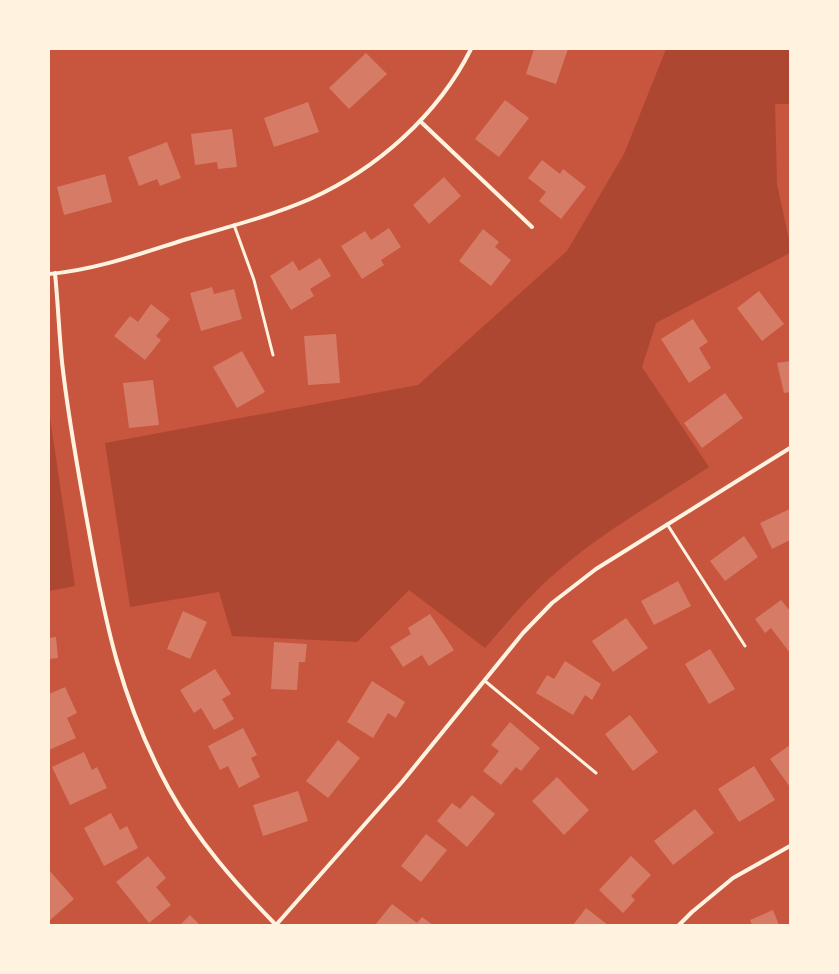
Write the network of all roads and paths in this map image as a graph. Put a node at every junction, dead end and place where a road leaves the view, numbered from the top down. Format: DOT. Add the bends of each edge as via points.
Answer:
graph roads {
  1 [pos="471,49"];
  2 [pos="420,121"];
  3 [pos="234,225"];
  4 [pos="532,227"];
  5 [pos="55,273"];
  6 [pos="49,274"];
  7 [pos="273,355"];
  8 [pos="790,448"];
  9 [pos="667,524"];
  10 [pos="745,646"];
  11 [pos="484,681"];
  12 [pos="596,773"];
  13 [pos="789,847"];
  14 [pos="790,852"];
  15 [pos="276,925"];
  16 [pos="679,925"];
  1 -- 2 [label="street" via="443,94"];
  2 -- 3 [label="street" via="377,159 345,181 310,199"];
  2 -- 4 [label="street"];
  3 -- 5 [label="street" via="99,265"];
  3 -- 7 [label="lane" via="254,280"];
  5 -- 6 [label="street"];
  5 -- 15 [label="street" via="62,361 73,444 104,612 124,687 152,756 188,820 209,850"];
  8 -- 9 [label="street"];
  9 -- 10 [label="lane"];
  9 -- 11 [label="street" via="596,569 557,599 523,633"];
  11 -- 12 [label="lane"];
  11 -- 15 [label="street" via="402,782"];
  13 -- 14 [label="street"];
  13 -- 16 [label="street" via="733,878"];
}
